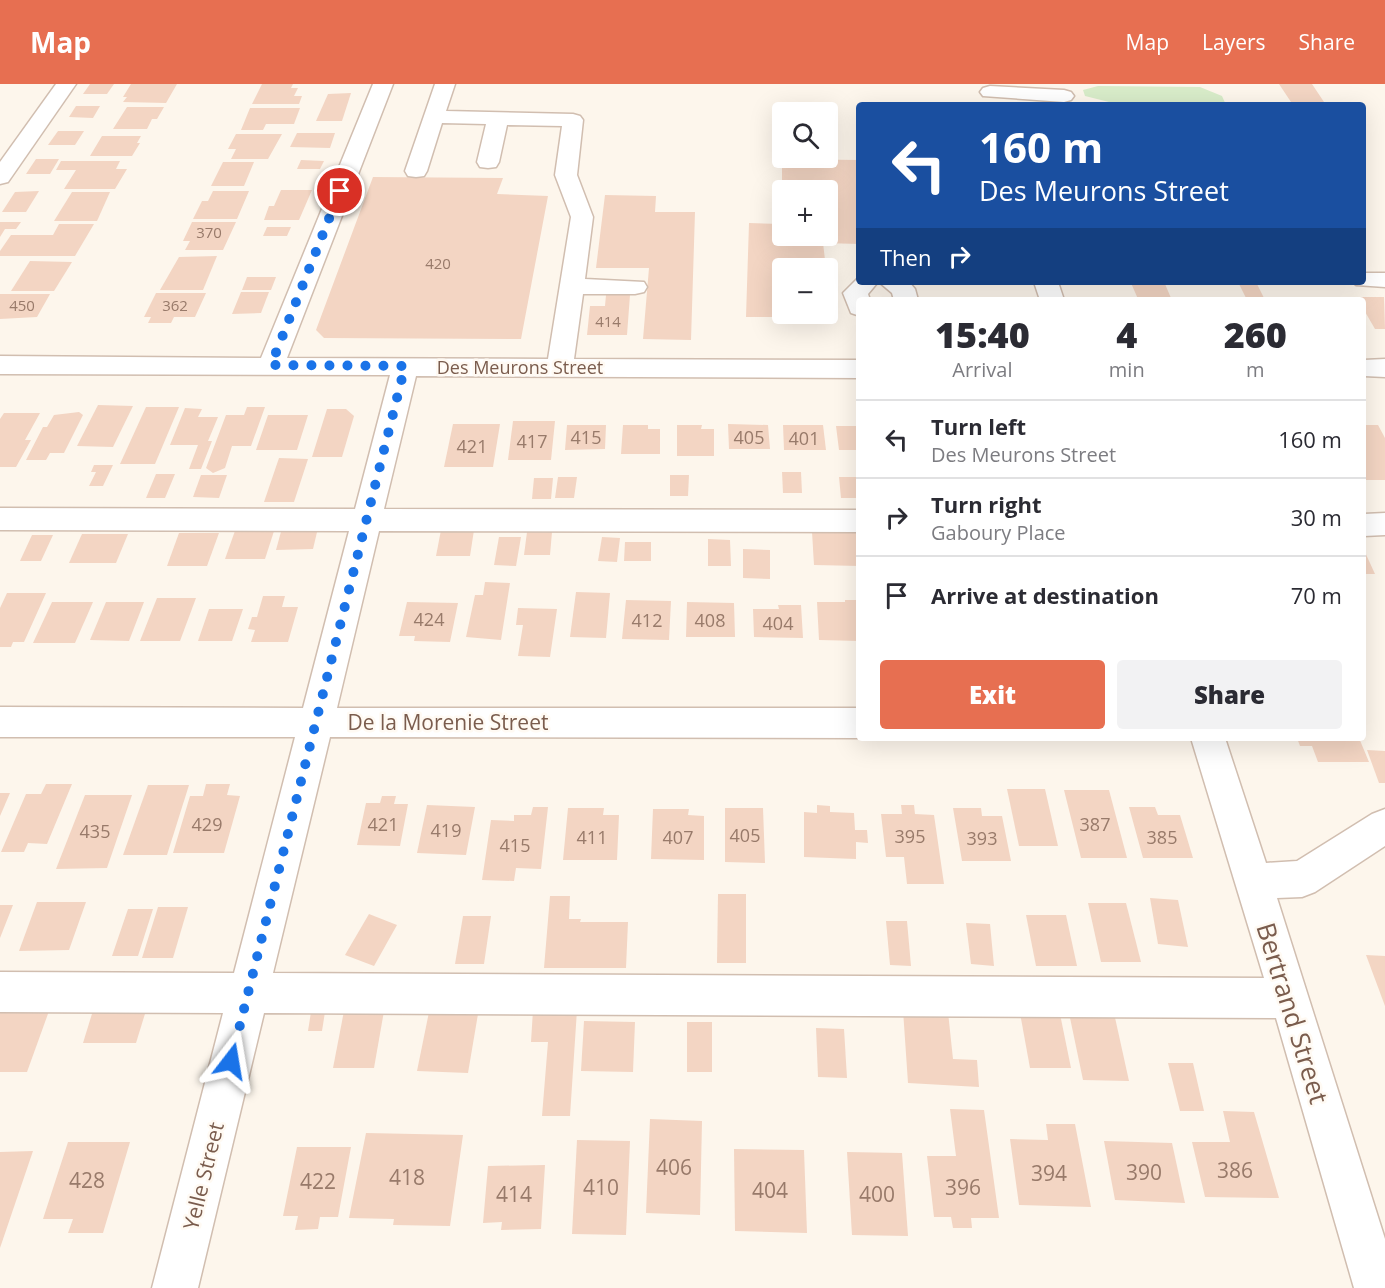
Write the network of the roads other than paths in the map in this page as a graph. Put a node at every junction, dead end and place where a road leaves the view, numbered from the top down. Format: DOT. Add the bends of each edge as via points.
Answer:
graph roads {
  1 [pos="66,84"];
  2 [pos="383,84"];
  3 [pos="445,84"];
  4 [pos="990,94"];
  5 [pos="1064,96"];
  6 [pos="434,117"];
  7 [pos="498,118"];
  8 [pos="488,162"];
  9 [pos="416,171"];
  10 [pos="0,177"];
  11 [pos="1366,280"];
  12 [pos="1385,280"];
  13 [pos="863,285"];
  14 [pos="896,285"];
  15 [pos="572,286"];
  16 [pos="635,287"];
  17 [pos="856,297"];
  18 [pos="905,297"];
  19 [pos="0,365"];
  20 [pos="271,365"];
  21 [pos="405,366"];
  22 [pos="560,368"];
  23 [pos="1366,368"];
  24 [pos="1385,368"];
  25 [pos="856,369"];
  26 [pos="0,519"];
  27 [pos="367,520"];
  28 [pos="856,521"];
  29 [pos="1385,524"];
  30 [pos="1366,525"];
  31 [pos="0,722"];
  32 [pos="316,722"];
  33 [pos="856,723"];
  34 [pos="1209,741"];
  35 [pos="1385,826"];
  36 [pos="1252,882"];
  37 [pos="0,992"];
  38 [pos="248,993"];
  39 [pos="1290,998"];
  40 [pos="175,1288"];
  41 [pos="1377,1288"];
  1 -- 10 [label="street"];
  2 -- 20 [label="street"];
  3 -- 6 [label="street"];
  4 -- 5 [label="street"];
  6 -- 7 [label="street"];
  6 -- 9 [label="street"];
  7 -- 8 [label="street"];
  7 -- 15 [label="street" via="573,120 566,175 582,217"];
  11 -- 12 [label="street"];
  13 -- 17 [label="street" via="855,293"];
  14 -- 18 [label="street" via="903,289"];
  15 -- 16 [label="street"];
  15 -- 22 [label="street"];
  19 -- 20 [label="street, Des Meurons Street"];
  20 -- 21 [label="street, Des Meurons Street"];
  21 -- 22 [label="street, Des Meurons Street"];
  21 -- 27 [label="street, Yelle Street"];
  22 -- 25 [label="street, Des Meurons Street"];
  23 -- 24 [label="street"];
  26 -- 27 [label="street"];
  27 -- 28 [label="street"];
  27 -- 32 [label="street, Yelle Street"];
  29 -- 30 [label="street"];
  31 -- 32 [label="street, De la Morenie Street"];
  32 -- 33 [label="street, De la Morenie Street"];
  32 -- 38 [label="street, Yelle Street"];
  34 -- 36 [label="street, Bertrand Street"];
  35 -- 36 [label="street" via="1302,879"];
  36 -- 39 [label="street, Bertrand Street"];
  37 -- 38 [label="street"];
  38 -- 39 [label="street"];
  38 -- 40 [label="street, Yelle Street"];
  39 -- 41 [label="street, Bertrand Street"];
}
